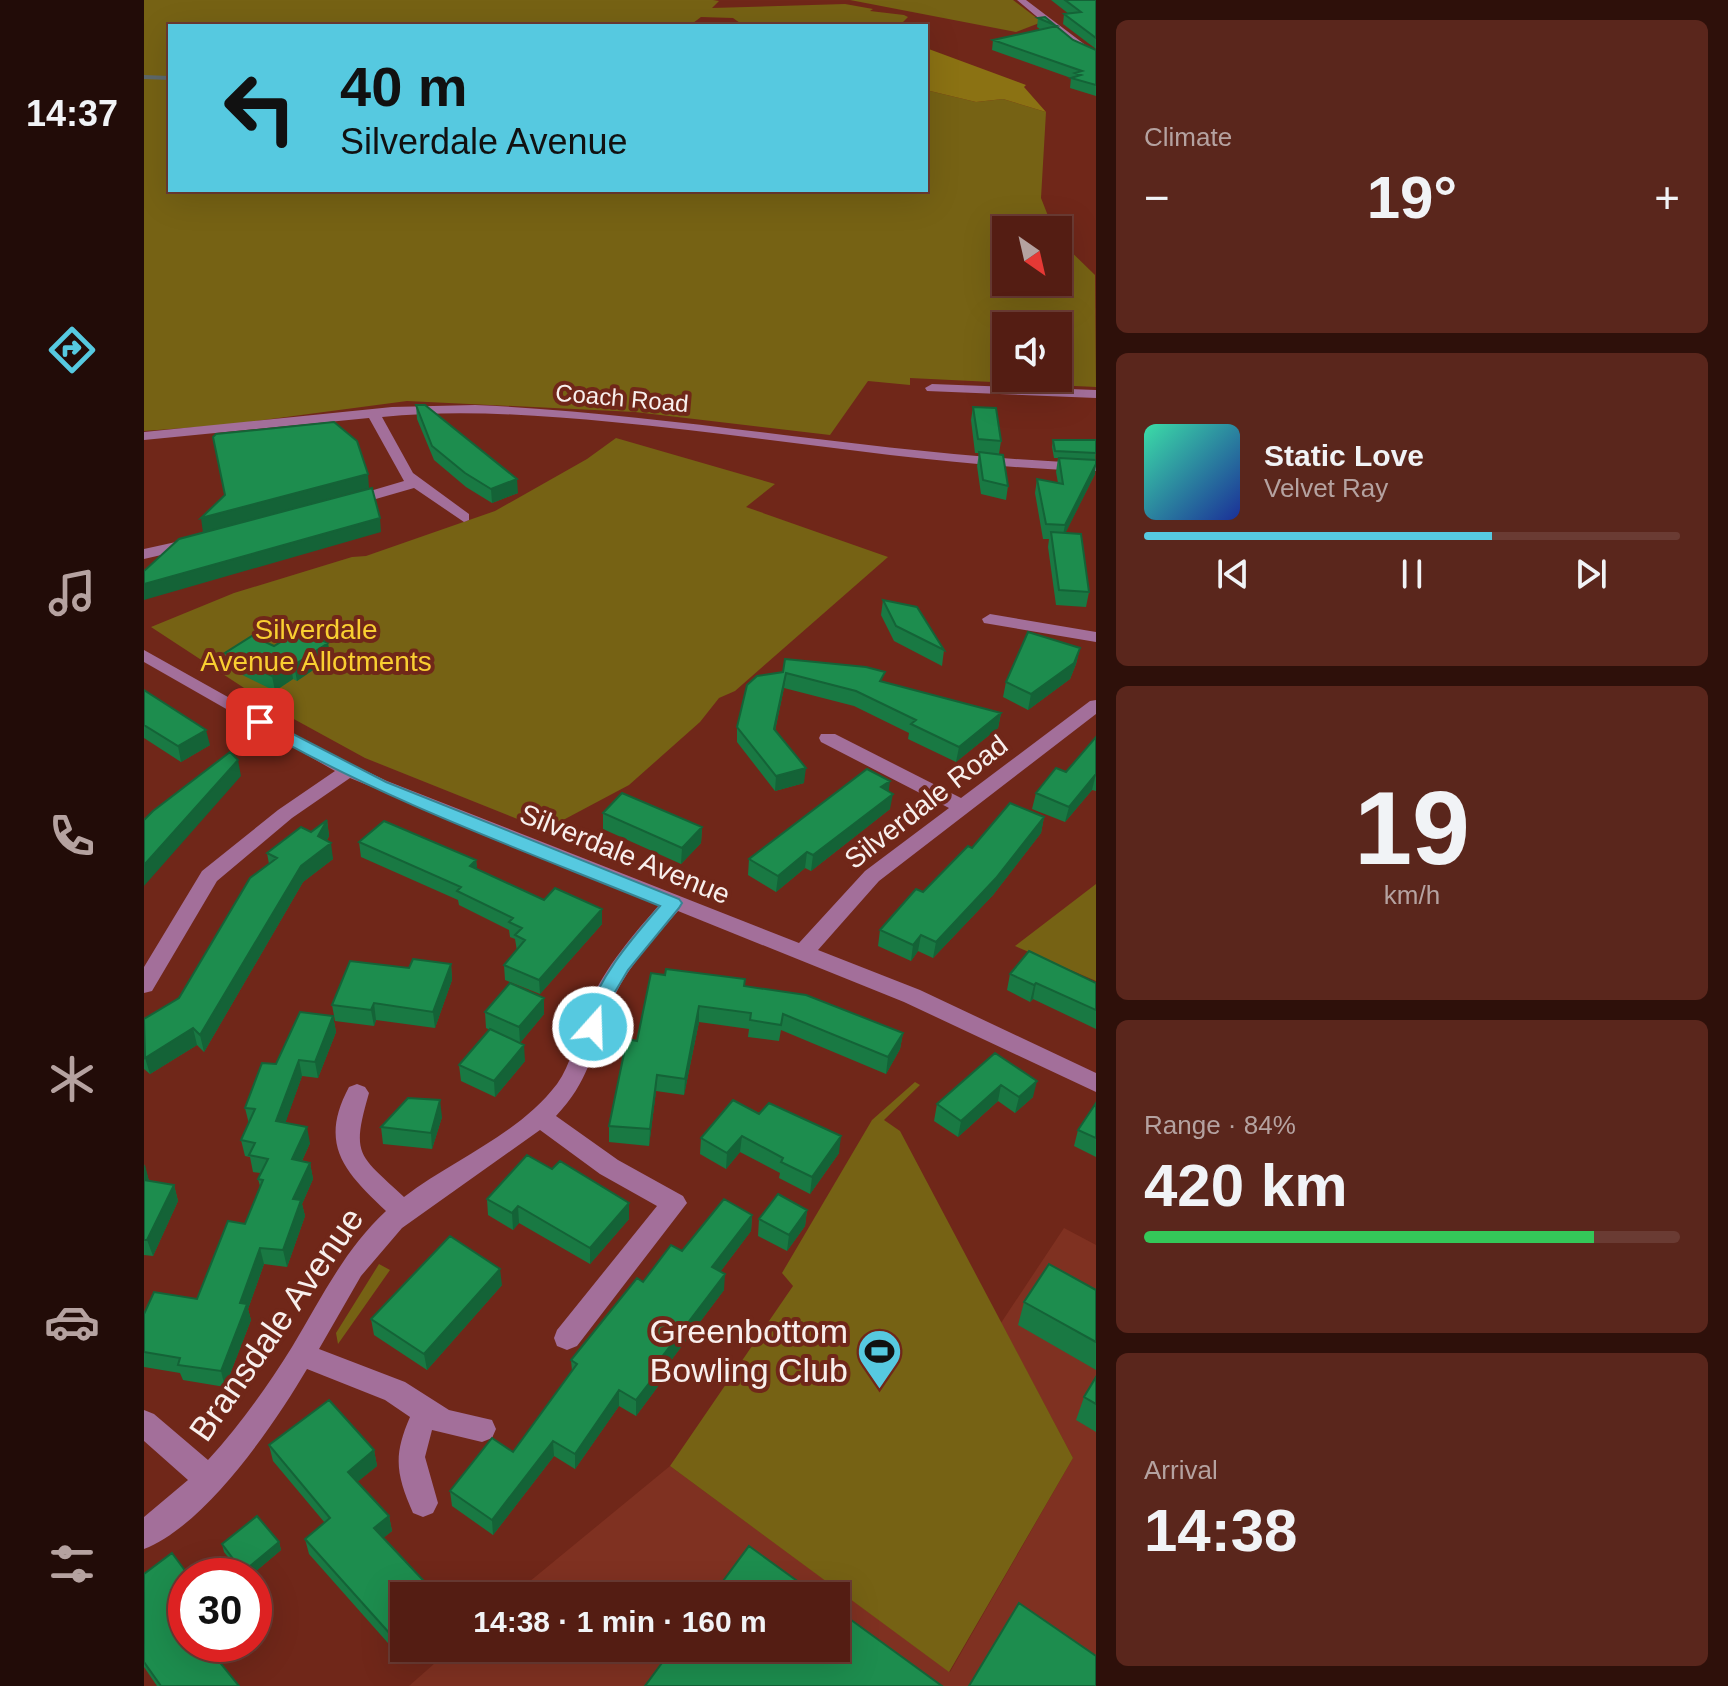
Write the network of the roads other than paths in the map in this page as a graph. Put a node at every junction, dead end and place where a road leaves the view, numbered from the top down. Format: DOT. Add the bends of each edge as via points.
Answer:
graph roads {
  1 [pos="1021,0"];
  2 [pos="1096,57"];
  3 [pos="932,388"];
  4 [pos="1096,394"];
  5 [pos="373,413"];
  6 [pos="144,436"];
  7 [pos="1096,467"];
  8 [pos="414,483"];
  9 [pos="327,509"];
  10 [pos="464,517"];
  11 [pos="209,540"];
  12 [pos="144,554"];
  13 [pos="990,619"];
  14 [pos="1096,637"];
  15 [pos="144,655"];
  16 [pos="1096,705"];
  17 [pos="828,738"];
  18 [pos="347,771"];
  19 [pos="963,807"];
  20 [pos="673,903"];
  21 [pos="802,954"];
  22 [pos="144,985"];
  23 [pos="1096,1083"];
  24 [pos="357,1093"];
  25 [pos="540,1117"];
  26 [pos="402,1211"];
  27 [pos="567,1338"];
  28 [pos="302,1355"];
  29 [pos="426,1412"];
  30 [pos="144,1423"];
  31 [pos="482,1429"];
  32 [pos="209,1479"];
  33 [pos="423,1503"];
  34 [pos="144,1535"];
  1 -- 2 [label="street"];
  3 -- 4 [label="street"];
  5 -- 6 [label="street, Coach Road"];
  5 -- 7 [label="street, Coach Road" via="475,409 627,418 1020,464"];
  5 -- 8 [label="street"];
  8 -- 9 [label="street"];
  8 -- 10 [label="street"];
  11 -- 12 [label="street"];
  13 -- 14 [label="street"];
  15 -- 18 [label="street, Silverdale Avenue"];
  16 -- 19 [label="street, Silverdale Road"];
  17 -- 19 [label="street"];
  18 -- 20 [label="street, Silverdale Avenue"];
  18 -- 22 [label="street" via="209,876"];
  19 -- 21 [label="street, Silverdale Road" via="872,876"];
  20 -- 21 [label="street, Silverdale Avenue"];
  20 -- 25 [label="street, Bransdale Avenue" via="620,965 602,997 577,1076"];
  21 -- 23 [label="street, Silverdale Avenue" via="947,1010"];
  24 -- 26 [label="street" via="346,1148"];
  25 -- 26 [label="street, Bransdale Avenue"];
  25 -- 27 [label="street" via="609,1167 674,1203"];
  26 -- 28 [label="street, Bransdale Avenue" via="337,1287"];
  28 -- 29 [label="street" via="395,1391"];
  28 -- 32 [label="street, Bransdale Avenue"];
  29 -- 31 [label="street" via="444,1422"];
  29 -- 33 [label="street" via="409,1454"];
  30 -- 32 [label="street"];
  32 -- 34 [label="street, Bransdale Avenue"];
}
